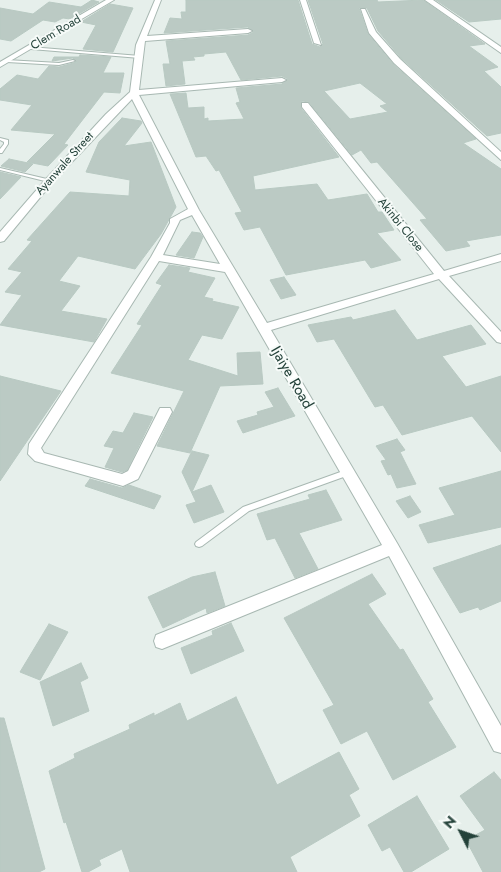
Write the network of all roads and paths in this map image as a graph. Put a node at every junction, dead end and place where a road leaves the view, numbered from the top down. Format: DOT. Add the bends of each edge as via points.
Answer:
graph roads {
  1 [pos="111,0"];
  2 [pos="158,0"];
  3 [pos="303,0"];
  4 [pos="428,0"];
  5 [pos="363,10"];
  6 [pos="248,32"];
  7 [pos="143,39"];
  8 [pos="318,43"];
  9 [pos="31,48"];
  10 [pos="501,51"];
  11 [pos="90,54"];
  12 [pos="84,57"];
  13 [pos="140,57"];
  14 [pos="73,61"];
  15 [pos="4,63"];
  16 [pos="282,80"];
  17 [pos="134,93"];
  18 [pos="305,105"];
  19 [pos="0,140"];
  20 [pos="0,152"];
  21 [pos="501,158"];
  22 [pos="0,169"];
  23 [pos="50,181"];
  24 [pos="194,210"];
  25 [pos="0,239"];
  26 [pos="156,257"];
  27 [pos="501,257"];
  28 [pos="228,269"];
  29 [pos="442,276"];
  30 [pos="262,329"];
  31 [pos="501,339"];
  32 [pos="165,412"];
  33 [pos="346,473"];
  34 [pos="199,544"];
  35 [pos="392,548"];
  36 [pos="162,641"];
  37 [pos="501,744"];
  1 -- 9 [label="street, Clem Road"];
  2 -- 7 [label="street"];
  3 -- 8 [label="street"];
  4 -- 10 [label="street"];
  5 -- 21 [label="street" via="373,33 397,61"];
  6 -- 7 [label="street"];
  7 -- 13 [label="street"];
  9 -- 11 [label="lane"];
  9 -- 15 [label="street, Clem Road"];
  11 -- 12 [label="lane"];
  11 -- 13 [label="lane"];
  13 -- 17 [label="street"];
  14 -- 15 [label="lane" via="59,64"];
  16 -- 17 [label="street"];
  17 -- 23 [label="street, Ayanwale Street"];
  17 -- 24 [label="street, Ijaiye Road"];
  18 -- 29 [label="street, Akinbi Close"];
  19 -- 20 [label="lane" via="6,144"];
  22 -- 23 [label="lane"];
  23 -- 25 [label="street, Ayanwale Street"];
  24 -- 26 [label="street" via="175,219"];
  24 -- 28 [label="street, Ijaiye Road"];
  26 -- 28 [label="street"];
  26 -- 32 [label="street" via="34,448 34,454 123,480 133,475"];
  27 -- 29 [label="street"];
  28 -- 30 [label="street, Ijaiye Road"];
  29 -- 30 [label="street"];
  29 -- 31 [label="street, Akinbi Close"];
  30 -- 33 [label="street, Ijaiye Road"];
  33 -- 34 [label="lane" via="246,509"];
  33 -- 35 [label="street, Ijaiye Road"];
  35 -- 36 [label="street"];
  35 -- 37 [label="street, Ijaiye Road"];
}
